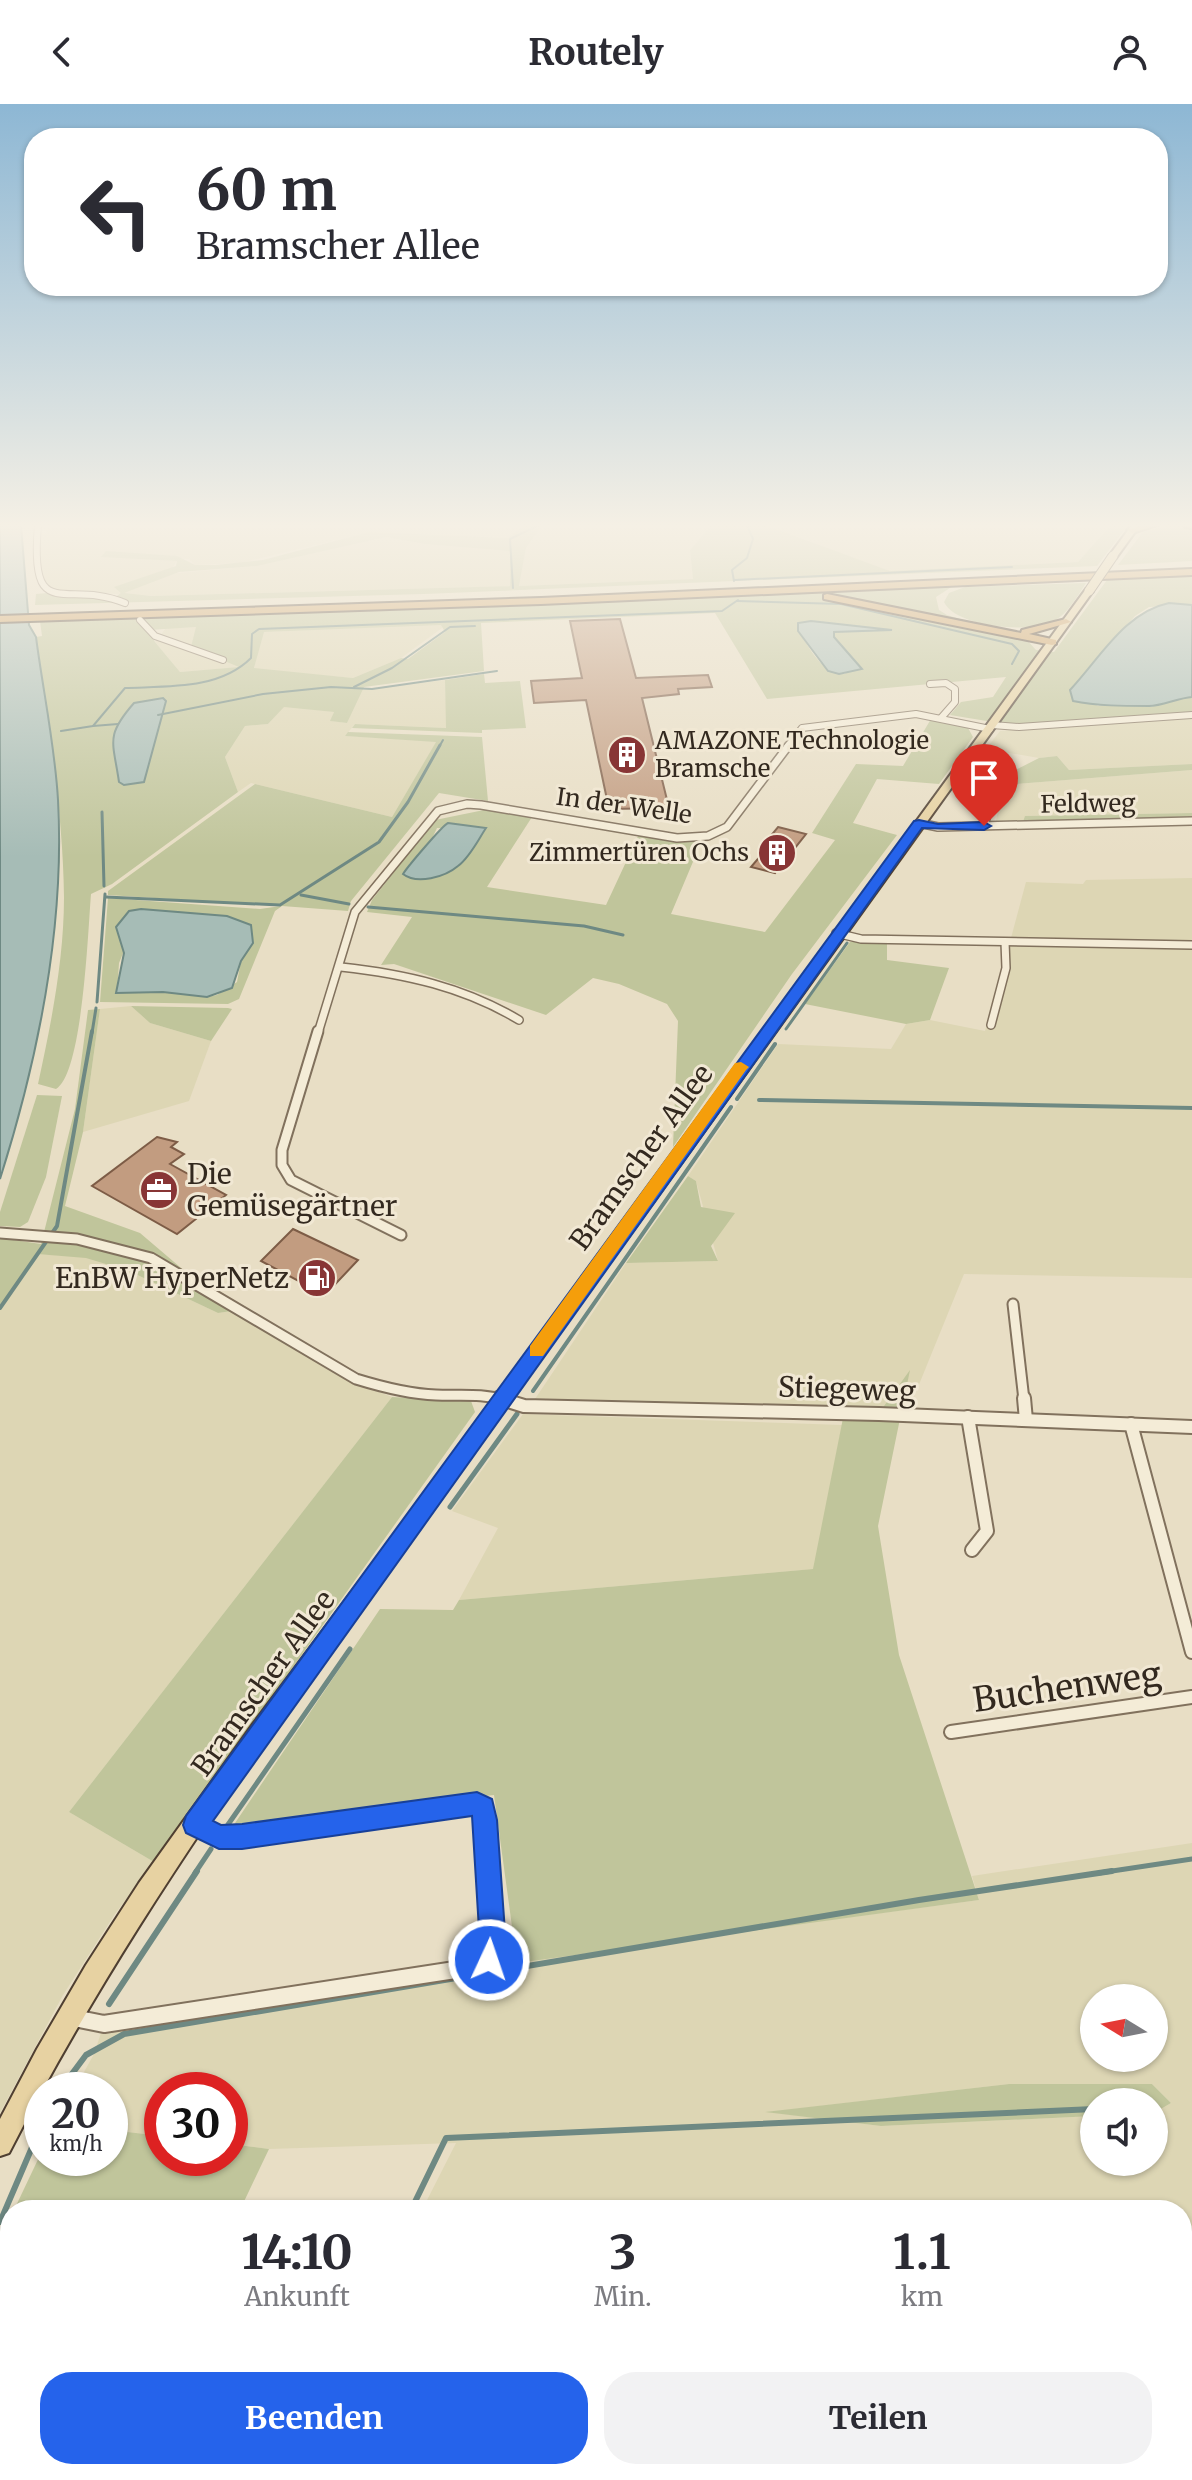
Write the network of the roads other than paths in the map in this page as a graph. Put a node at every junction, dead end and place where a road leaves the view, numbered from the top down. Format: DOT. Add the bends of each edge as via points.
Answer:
graph roads {
  1 [pos="155,636"];
  2 [pos="1023,636"];
  3 [pos="1031,636"];
  4 [pos="1056,636"];
  5 [pos="1053,640"];
  6 [pos="1044,652"];
  7 [pos="223,660"];
  8 [pos="930,684"];
  9 [pos="1192,715"];
  10 [pos="941,718"];
  11 [pos="991,727"];
  12 [pos="993,792"];
  13 [pos="1192,821"];
  14 [pos="919,823"];
  15 [pos="984,826"];
  16 [pos="836,933"];
  17 [pos="1005,942"];
  18 [pos="1192,945"];
  19 [pos="341,967"];
  20 [pos="519,1020"];
  21 [pos="991,1025"];
  22 [pos="1,1233"];
  23 [pos="401,1235"];
  24 [pos="1013,1304"];
  25 [pos="502,1399"];
  26 [pos="968,1417"];
  27 [pos="1026,1420"];
  28 [pos="1131,1424"];
  29 [pos="1192,1427"];
  30 [pos="972,1550"];
  31 [pos="1192,1652"];
  32 [pos="1192,1697"];
  33 [pos="951,1732"];
  34 [pos="195,1825"];
  35 [pos="67,2016"];
  36 [pos="0,2144"];
  1 -- 7 [label="street"];
  2 -- 6 [label="highway"];
  3 -- 5 [label="highway"];
  4 -- 5 [label="main road, Bramscher Allee"];
  5 -- 6 [label="main road, Bramscher Allee"];
  6 -- 11 [label="main road, Bramscher Allee"];
  8 -- 10 [label="street" via="946,683 955,689 955,702"];
  9 -- 11 [label="street, In der Welle"];
  10 -- 11 [label="street, In der Welle"];
  10 -- 19 [label="street, In der Welle" via="916,714 802,728 727,827 708,836 677,838 481,805 445,808 355,912"];
  11 -- 14 [label="main road, Bramscher Allee"];
  12 -- 15 [label="street"];
  13 -- 15 [label="street, Feldweg"];
  14 -- 15 [label="street, Feldweg"];
  14 -- 16 [label="main road, Bramscher Allee"];
  16 -- 17 [label="street" via="861,939"];
  16 -- 25 [label="main road, Bramscher Allee"];
  17 -- 18 [label="street"];
  17 -- 21 [label="street" via="1006,968"];
  19 -- 20 [label="street" via="402,973 495,1004"];
  19 -- 23 [label="street, In der Welle" via="282,1150 282,1165 291,1180"];
  22 -- 25 [label="street, Stiegeweg" via="60,1235 151,1258 356,1379 393,1390"];
  24 -- 27 [label="street"];
  25 -- 26 [label="street, Stiegeweg" via="524,1406"];
  25 -- 34 [label="main road, Bramscher Allee"];
  26 -- 27 [label="street, Stiegeweg"];
  26 -- 30 [label="street" via="987,1531"];
  27 -- 28 [label="street, Stiegeweg"];
  28 -- 29 [label="street, Stiegeweg"];
  28 -- 31 [label="street, Buchenweg"];
  32 -- 33 [label="street, Buchenweg"];
  34 -- 35 [label="main road, Bramscher Allee"];
  34 -- 35 [label="street" via="219,1837 242,1837 484,1807 493,1946 489,1960 481,1966 104,2024"];
  35 -- 36 [label="main road, Bramscher Allee"];
}
